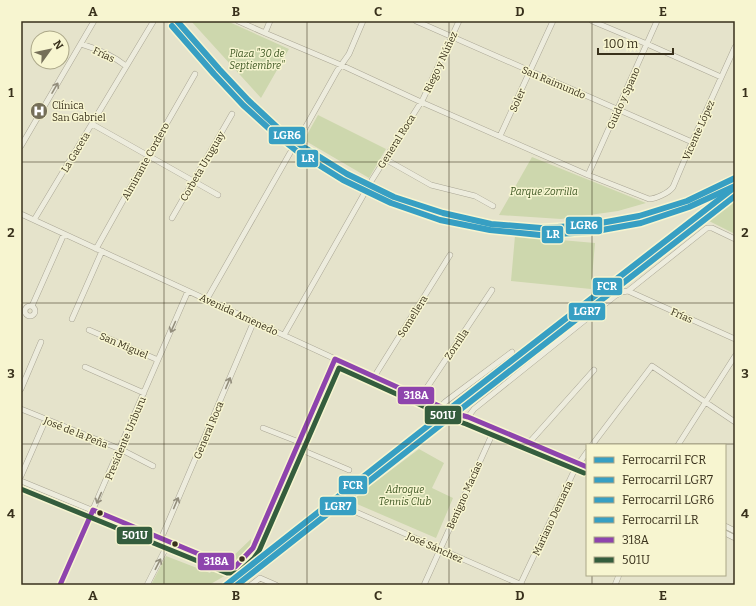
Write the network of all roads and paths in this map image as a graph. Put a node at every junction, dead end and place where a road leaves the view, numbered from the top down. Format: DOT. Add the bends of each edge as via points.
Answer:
graph roads {
  1 [pos="94,21"];
  2 [pos="238,21"];
  3 [pos="270,21"];
  4 [pos="363,21"];
  5 [pos="416,21"];
  6 [pos="459,21"];
  7 [pos="553,21"];
  8 [pos="592,21"];
  9 [pos="657,21"];
  10 [pos="153,22"];
  11 [pos="265,33"];
  12 [pos="452,37"];
  13 [pos="81,44"];
  14 [pos="647,44"];
  15 [pos="735,47"];
  16 [pos="341,65"];
  17 [pos="126,66"];
  18 [pos="530,71"];
  19 [pos="195,74"];
  20 [pos="721,77"];
  21 [pos="421,102"];
  22 [pos="618,109"];
  23 [pos="232,114"];
  24 [pos="92,124"];
  25 [pos="500,136"];
  26 [pos="300,137"];
  27 [pos="692,142"];
  28 [pos="21,146"];
  29 [pos="290,153"];
  30 [pos="148,156"];
  31 [pos="384,159"];
  32 [pos="588,174"];
  33 [pos="372,180"];
  34 [pos="193,181"];
  35 [pos="364,194"];
  36 [pos="218,196"];
  37 [pos="493,206"];
  38 [pos="21,214"];
  39 [pos="172,218"];
  40 [pos="34,220"];
  41 [pos="64,234"];
  42 [pos="735,239"];
  43 [pos="99,250"];
  44 [pos="450,255"];
  45 [pos="492,290"];
  46 [pos="188,291"];
  47 [pos="628,292"];
  48 [pos="207,300"];
  49 [pos="32,306"];
  50 [pos="72,319"];
  51 [pos="254,321"];
  52 [pos="89,330"];
  53 [pos="284,335"];
  54 [pos="735,339"];
  55 [pos="41,342"];
  56 [pos="512,352"];
  57 [pos="735,356"];
  58 [pos="336,359"];
  59 [pos="158,360"];
  60 [pos="85,368"];
  61 [pos="594,370"];
  62 [pos="374,377"];
  63 [pos="21,389"];
  64 [pos="144,394"];
  65 [pos="420,398"];
  66 [pos="706,402"];
  67 [pos="440,407"];
  68 [pos="21,409"];
  69 [pos="457,414"];
  70 [pos="468,416"];
  71 [pos="46,419"];
  72 [pos="735,422"];
  73 [pos="263,428"];
  74 [pos="495,428"];
  75 [pos="492,433"];
  76 [pos="529,442"];
  77 [pos="593,444"];
  78 [pos="679,444"];
  79 [pos="298,445"];
  80 [pos="525,447"];
  81 [pos="120,449"];
  82 [pos="586,453"];
  83 [pos="578,464"];
  84 [pos="153,466"];
  85 [pos="586,467"];
  86 [pos="575,469"];
  87 [pos="350,470"];
  88 [pos="586,474"];
  89 [pos="21,476"];
  90 [pos="21,481"];
  91 [pos="349,508"];
  92 [pos="94,510"];
  93 [pos="726,534"];
  94 [pos="735,538"];
  95 [pos="161,539"];
  96 [pos="169,542"];
  97 [pos="441,549"];
  98 [pos="60,585"];
  99 [pos="147,585"];
  100 [pos="251,585"];
  101 [pos="276,585"];
  102 [pos="424,585"];
  103 [pos="521,585"];
  1 -- 13 [label="street"];
  2 -- 11 [label="street"];
  3 -- 11 [label="street"];
  4 -- 16 [label="street" via="349,54"];
  5 -- 12 [label="street, San Raimundo"];
  6 -- 12 [label="street, Riego y Núñez"];
  7 -- 18 [label="street, Soler"];
  8 -- 14 [label="street"];
  9 -- 14 [label="street, Guido y Spano"];
  10 -- 17 [label="street, La Gaceta"];
  11 -- 16 [label="street"];
  12 -- 18 [label="street, San Raimundo"];
  12 -- 21 [label="street, Riego y Núñez"];
  13 -- 17 [label="street, Frías" via="110,55"];
  28 -- 13 [label="street, one-way"];
  14 -- 20 [label="street"];
  14 -- 22 [label="street, Guido y Spano"];
  15 -- 20 [label="street, Vicente López"];
  16 -- 21 [label="street"];
  16 -- 26 [label="street"];
  17 -- 24 [label="street, La Gaceta"];
  18 -- 22 [label="street, San Raimundo"];
  18 -- 25 [label="street, Soler"];
  19 -- 30 [label="street, Almirante Cordero"];
  20 -- 27 [label="street, Vicente López"];
  21 -- 25 [label="street"];
  21 -- 31 [label="street, General Roca"];
  22 -- 27 [label="street, San Raimundo"];
  22 -- 32 [label="street, Guido y Spano"];
  23 -- 34 [label="street, Corbeta Uruguay"];
  24 -- 30 [label="street"];
  24 -- 40 [label="street, La Gaceta"];
  25 -- 32 [label="street"];
  27 -- 32 [label="street, Vicente López" via="671,190 652,199"];
  29 -- 48 [label="street"];
  30 -- 34 [label="street"];
  30 -- 43 [label="street, Almirante Cordero"];
  31 -- 33 [label="street, General Roca"];
  31 -- 37 [label="street" via="431,185 475,196"];
  34 -- 36 [label="street"];
  34 -- 39 [label="street, Corbeta Uruguay"];
  35 -- 53 [label="street"];
  38 -- 40 [label="street, Avenida Amenedo"];
  40 -- 41 [label="street, Avenida Amenedo"];
  41 -- 43 [label="street, Avenida Amenedo"];
  41 -- 49 [label="street"];
  42 -- 47 [label="street" via="707,228"];
  43 -- 46 [label="street, Avenida Amenedo"];
  43 -- 50 [label="street, Almirante Cordero"];
  44 -- 62 [label="street, Somellera"];
  45 -- 65 [label="street, Zorrilla"];
  46 -- 48 [label="street, Avenida Amenedo"];
  46 -- 59 [label="street, Presidente Uriburu, one-way"];
  47 -- 54 [label="street, Frías"];
  47 -- 70 [label="street" via="615,296"];
  48 -- 51 [label="street, Avenida Amenedo"];
  51 -- 53 [label="street, Avenida Amenedo"];
  95 -- 51 [label="street, General Roca, one-way"];
  52 -- 59 [label="street, San Miguel"];
  53 -- 58 [label="street, Avenida Amenedo"];
  55 -- 63 [label="street"];
  56 -- 67 [label="street"];
  57 -- 66 [label="street"];
  58 -- 62 [label="street, Avenida Amenedo"];
  58 -- 79 [label="street"];
  59 -- 64 [label="street, Presidente Uriburu"];
  60 -- 64 [label="street"];
  61 -- 76 [label="street"];
  62 -- 65 [label="street, Avenida Amenedo"];
  64 -- 81 [label="street, Presidente Uriburu"];
  65 -- 67 [label="street, Avenida Amenedo"];
  66 -- 72 [label="street"];
  66 -- 77 [label="street" via="652,366"];
  66 -- 78 [label="street"];
  67 -- 69 [label="street, Avenida Amenedo"];
  68 -- 71 [label="street, José de la Peña"];
  69 -- 70 [label="street, Avenida Amenedo"];
  69 -- 75 [label="street, Avenida Amenedo"];
  70 -- 74 [label="street, Avenida Amenedo"];
  71 -- 81 [label="street, José de la Peña"];
  71 -- 89 [label="street"];
  73 -- 79 [label="street"];
  74 -- 75 [label="street, Benigno Macías"];
  74 -- 76 [label="street, Avenida Amenedo"];
  75 -- 80 [label="street, Avenida Amenedo"];
  75 -- 97 [label="street, Benigno Macías"];
  76 -- 80 [label="street"];
  76 -- 83 [label="street, Avenida Amenedo"];
  79 -- 87 [label="street"];
  79 -- 96 [label="street" via="253,548 235,567"];
  80 -- 86 [label="street, Avenida Amenedo"];
  81 -- 84 [label="street, José de la Peña"];
  81 -- 92 [label="street, Presidente Uriburu, one-way"];
  82 -- 83 [label="street, Mariano Demaría"];
  83 -- 85 [label="street, Avenida Amenedo"];
  83 -- 86 [label="street, Mariano Demaría"];
  86 -- 88 [label="street, Avenida Amenedo"];
  86 -- 103 [label="street, Mariano Demaría"];
  90 -- 92 [label="street"];
  91 -- 97 [label="street, José Sánchez"];
  92 -- 95 [label="street"];
  92 -- 98 [label="street, Presidente Uriburu"];
  93 -- 94 [label="street"];
  95 -- 96 [label="street"];
  99 -- 96 [label="street, one-way"];
  97 -- 102 [label="street, Benigno Macías"];
  97 -- 103 [label="street, José Sánchez"];
  100 -- 101 [label="street" via="260,578"];
}
